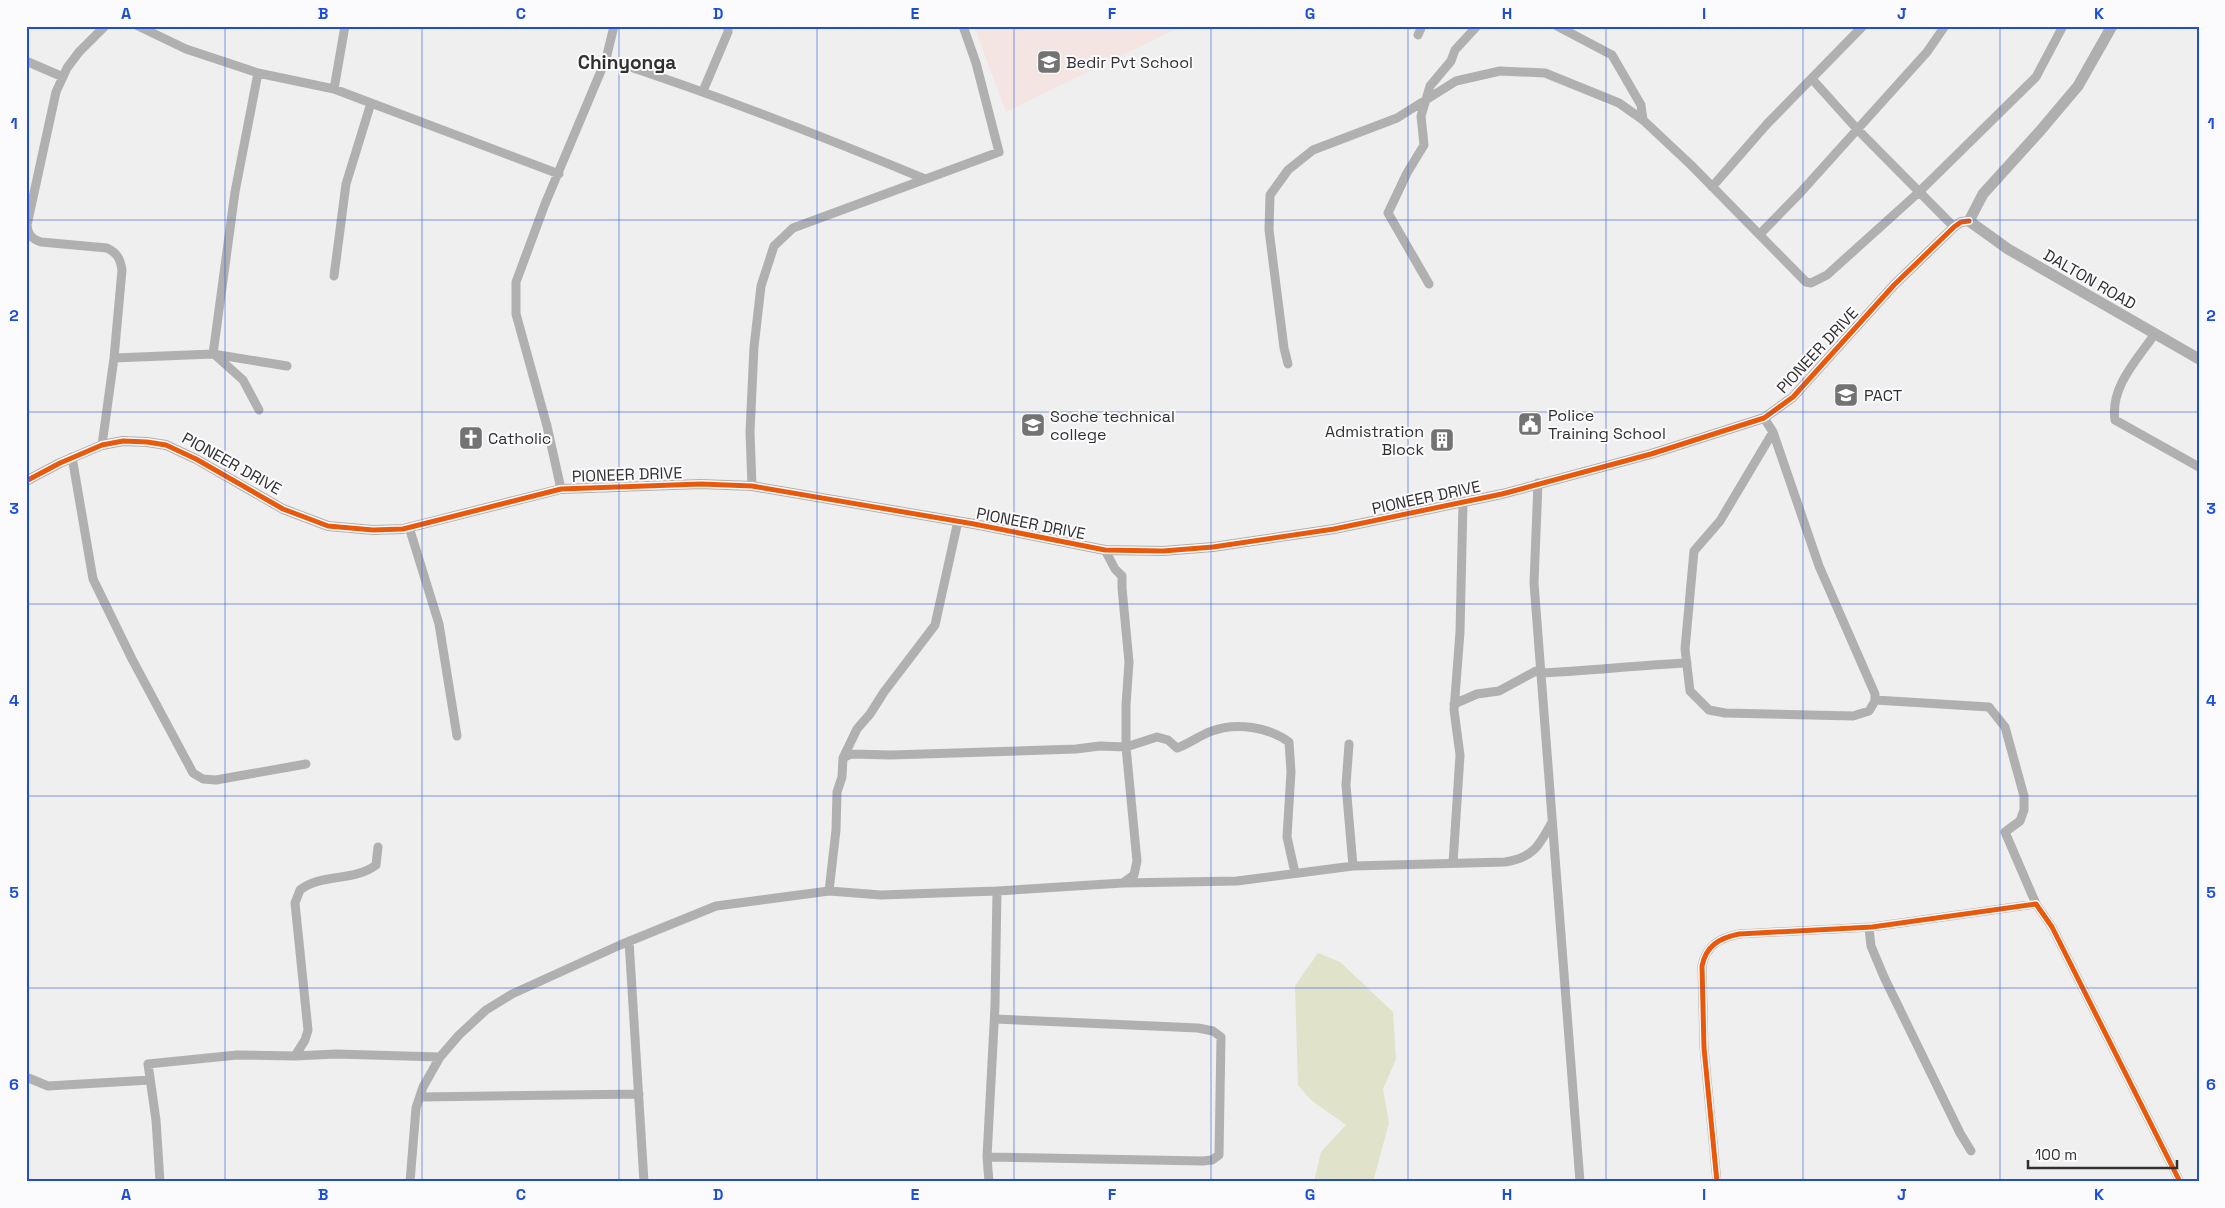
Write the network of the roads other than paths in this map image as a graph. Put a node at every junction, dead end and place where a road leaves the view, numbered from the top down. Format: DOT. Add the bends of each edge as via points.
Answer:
graph roads {
  1 [pos="104,26"];
  2 [pos="138,26"];
  3 [pos="345,26"];
  4 [pos="614,26"];
  5 [pos="728,26"];
  6 [pos="963,26"];
  7 [pos="1422,26"];
  8 [pos="1477,26"];
  9 [pos="1557,26"];
  10 [pos="1863,26"];
  11 [pos="1945,26"];
  12 [pos="2063,26"];
  13 [pos="2112,26"];
  14 [pos="1418,35"];
  15 [pos="606,59"];
  16 [pos="26,61"];
  17 [pos="258,73"];
  18 [pos="63,77"];
  19 [pos="1812,79"];
  20 [pos="334,89"];
  21 [pos="703,91"];
  22 [pos="1426,100"];
  23 [pos="371,103"];
  24 [pos="1643,120"];
  25 [pos="1857,129"];
  26 [pos="559,174"];
  27 [pos="925,179"];
  28 [pos="1712,187"];
  29 [pos="1918,193"];
  30 [pos="1969,221"];
  31 [pos="1954,227"];
  32 [pos="1760,234"];
  33 [pos="334,276"];
  34 [pos="1429,284"];
  35 [pos="2154,335"];
  36 [pos="213,354"];
  37 [pos="114,358"];
  38 [pos="2199,359"];
  39 [pos="1288,364"];
  40 [pos="287,366"];
  41 [pos="258,410"];
  42 [pos="1764,418"];
  43 [pos="1773,432"];
  44 [pos="102,445"];
  45 [pos="72,457"];
  46 [pos="2199,467"];
  47 [pos="26,481"];
  48 [pos="1538,483"];
  49 [pos="752,486"];
  50 [pos="561,489"];
  51 [pos="1463,502"];
  52 [pos="958,521"];
  53 [pos="409,527"];
  54 [pos="1105,550"];
  55 [pos="1687,663"];
  56 [pos="1541,673"];
  57 [pos="1875,700"];
  58 [pos="1454,704"];
  59 [pos="457,736"];
  60 [pos="1349,744"];
  61 [pos="1126,747"];
  62 [pos="843,758"];
  63 [pos="306,764"];
  64 [pos="1552,822"];
  65 [pos="378,847"];
  66 [pos="1454,863"];
  67 [pos="1353,866"];
  68 [pos="1295,873"];
  69 [pos="1123,883"];
  70 [pos="829,891"];
  71 [pos="997,891"];
  72 [pos="2036,904"];
  73 [pos="1869,928"];
  74 [pos="629,941"];
  75 [pos="995,1018"];
  76 [pos="295,1056"];
  77 [pos="440,1057"];
  78 [pos="26,1078"];
  79 [pos="150,1080"];
  80 [pos="639,1094"];
  81 [pos="420,1097"];
  82 [pos="1971,1151"];
  83 [pos="987,1157"];
  84 [pos="160,1182"];
  85 [pos="410,1182"];
  86 [pos="644,1182"];
  87 [pos="988,1182"];
  88 [pos="1580,1182"];
  89 [pos="1717,1182"];
  90 [pos="2180,1182"];
  1 -- 18 [label="street" via="79,52"];
  2 -- 17 [label="street" via="186,49"];
  3 -- 20 [label="street"];
  4 -- 15 [label="street"];
  5 -- 21 [label="street"];
  6 -- 27 [label="street" via="999,152"];
  7 -- 14 [label="street"];
  8 -- 22 [label="street" via="1455,50 1451,61 1430,86"];
  9 -- 24 [label="street" via="1612,55 1641,105"];
  10 -- 19 [label="street"];
  11 -- 25 [label="street" via="1927,52"];
  12 -- 29 [label="street" via="2036,77"];
  13 -- 30 [label="main road" via="2078,86 1983,194"];
  15 -- 21 [label="street"];
  15 -- 26 [label="street"];
  16 -- 18 [label="street"];
  17 -- 20 [label="street"];
  17 -- 36 [label="street" via="235,192"];
  18 -- 37 [label="street" via="56,92 28,219 28,233 41,242 107,248 115,252 122,270"];
  19 -- 25 [label="street"];
  19 -- 28 [label="street"];
  20 -- 23 [label="street"];
  21 -- 27 [label="street"];
  22 -- 24 [label="street" via="1456,81 1500,71 1545,73 1619,103"];
  22 -- 34 [label="street" via="1421,116 1424,145 1388,213"];
  22 -- 39 [label="street" via="1397,118 1313,150 1288,170 1270,195 1270,230"];
  23 -- 26 [label="street"];
  23 -- 33 [label="street" via="346,184"];
  24 -- 28 [label="street"];
  25 -- 29 [label="street"];
  25 -- 32 [label="street"];
  26 -- 50 [label="street" via="525,252 514,298"];
  27 -- 49 [label="street" via="793,228 774,246 761,286 754,347 750,432"];
  28 -- 32 [label="street"];
  29 -- 31 [label="street"];
  29 -- 32 [label="street" via="1816,282 1806,282"];
  30 -- 31 [label="street, PIONEER DRIVE"];
  30 -- 35 [label="main road, DALTON ROAD" via="2008,250"];
  31 -- 42 [label="street, PIONEER DRIVE" via="1894,285 1792,398"];
  35 -- 38 [label="main road, DALTON ROAD"];
  35 -- 46 [label="street" via="2116,396 2116,420"];
  36 -- 37 [label="street"];
  36 -- 40 [label="street"];
  36 -- 41 [label="street" via="242,380"];
  37 -- 44 [label="street"];
  42 -- 43 [label="street"];
  42 -- 48 [label="street, PIONEER DRIVE" via="1651,454"];
  43 -- 55 [label="street" via="1720,520 1694,551 1685,649"];
  43 -- 57 [label="street" via="1819,566"];
  44 -- 45 [label="street, PIONEER DRIVE"];
  44 -- 53 [label="street, PIONEER DRIVE" via="123,441 166,445 319,524 373,530"];
  45 -- 47 [label="street, PIONEER DRIVE"];
  45 -- 63 [label="street" via="92,579 193,773 203,779 216,780"];
  48 -- 51 [label="street, PIONEER DRIVE"];
  48 -- 56 [label="street" via="1534,583"];
  49 -- 50 [label="street, PIONEER DRIVE" via="701,484"];
  49 -- 52 [label="street, PIONEER DRIVE"];
  50 -- 53 [label="street, PIONEER DRIVE"];
  51 -- 54 [label="street, PIONEER DRIVE" via="1334,529 1213,547 1163,551"];
  51 -- 58 [label="street" via="1460,632"];
  52 -- 54 [label="street, PIONEER DRIVE"];
  52 -- 62 [label="street" via="935,625 857,729"];
  53 -- 59 [label="street" via="439,624"];
  54 -- 61 [label="street" via="1122,576 1129,662"];
  55 -- 56 [label="street"];
  55 -- 57 [label="street" via="1690,692 1709,710 1853,716 1869,710"];
  56 -- 58 [label="street" via="1536,671 1499,691 1471,696"];
  56 -- 64 [label="street"];
  57 -- 72 [label="street" via="1989,707 2005,728 2024,796 2020,821 2005,832"];
  58 -- 66 [label="street" via="1460,755"];
  60 -- 67 [label="street" via="1346,784"];
  61 -- 62 [label="street" via="891,756 851,754"];
  61 -- 68 [label="street" via="1157,737 1168,740 1177,748 1223,728 1256,728 1287,740 1292,772 1287,837"];
  61 -- 69 [label="street" via="1138,861 1134,875"];
  62 -- 70 [label="street"];
  64 -- 66 [label="street" via="1541,843 1532,853 1518,860"];
  64 -- 88 [label="street"];
  65 -- 76 [label="street" via="376,864 366,872 312,883 300,890 295,903 308,1030"];
  66 -- 67 [label="street"];
  67 -- 68 [label="street"];
  68 -- 69 [label="street" via="1237,880"];
  69 -- 71 [label="street"];
  70 -- 71 [label="street" via="881,894"];
  70 -- 74 [label="street" via="716,906"];
  71 -- 75 [label="street"];
  72 -- 73 [label="street"];
  72 -- 90 [label="street" via="2052,927"];
  73 -- 82 [label="street" via="1871,946 1895,1002"];
  73 -- 89 [label="street" via="1739,934 1728,936 1704,954 1704,1048"];
  74 -- 77 [label="street" via="512,994 486,1010 459,1034"];
  74 -- 80 [label="street"];
  75 -- 83 [label="street"];
  75 -- 83 [label="street" via="1213,1031 1221,1037 1218,1155 1203,1161"];
  76 -- 77 [label="street"];
  76 -- 79 [label="street" via="237,1055 148,1064"];
  77 -- 81 [label="street"];
  78 -- 79 [label="street" via="48,1086"];
  79 -- 84 [label="street"];
  80 -- 81 [label="street"];
  80 -- 86 [label="street"];
  81 -- 85 [label="street" via="416,1108"];
  83 -- 87 [label="street"];
}
